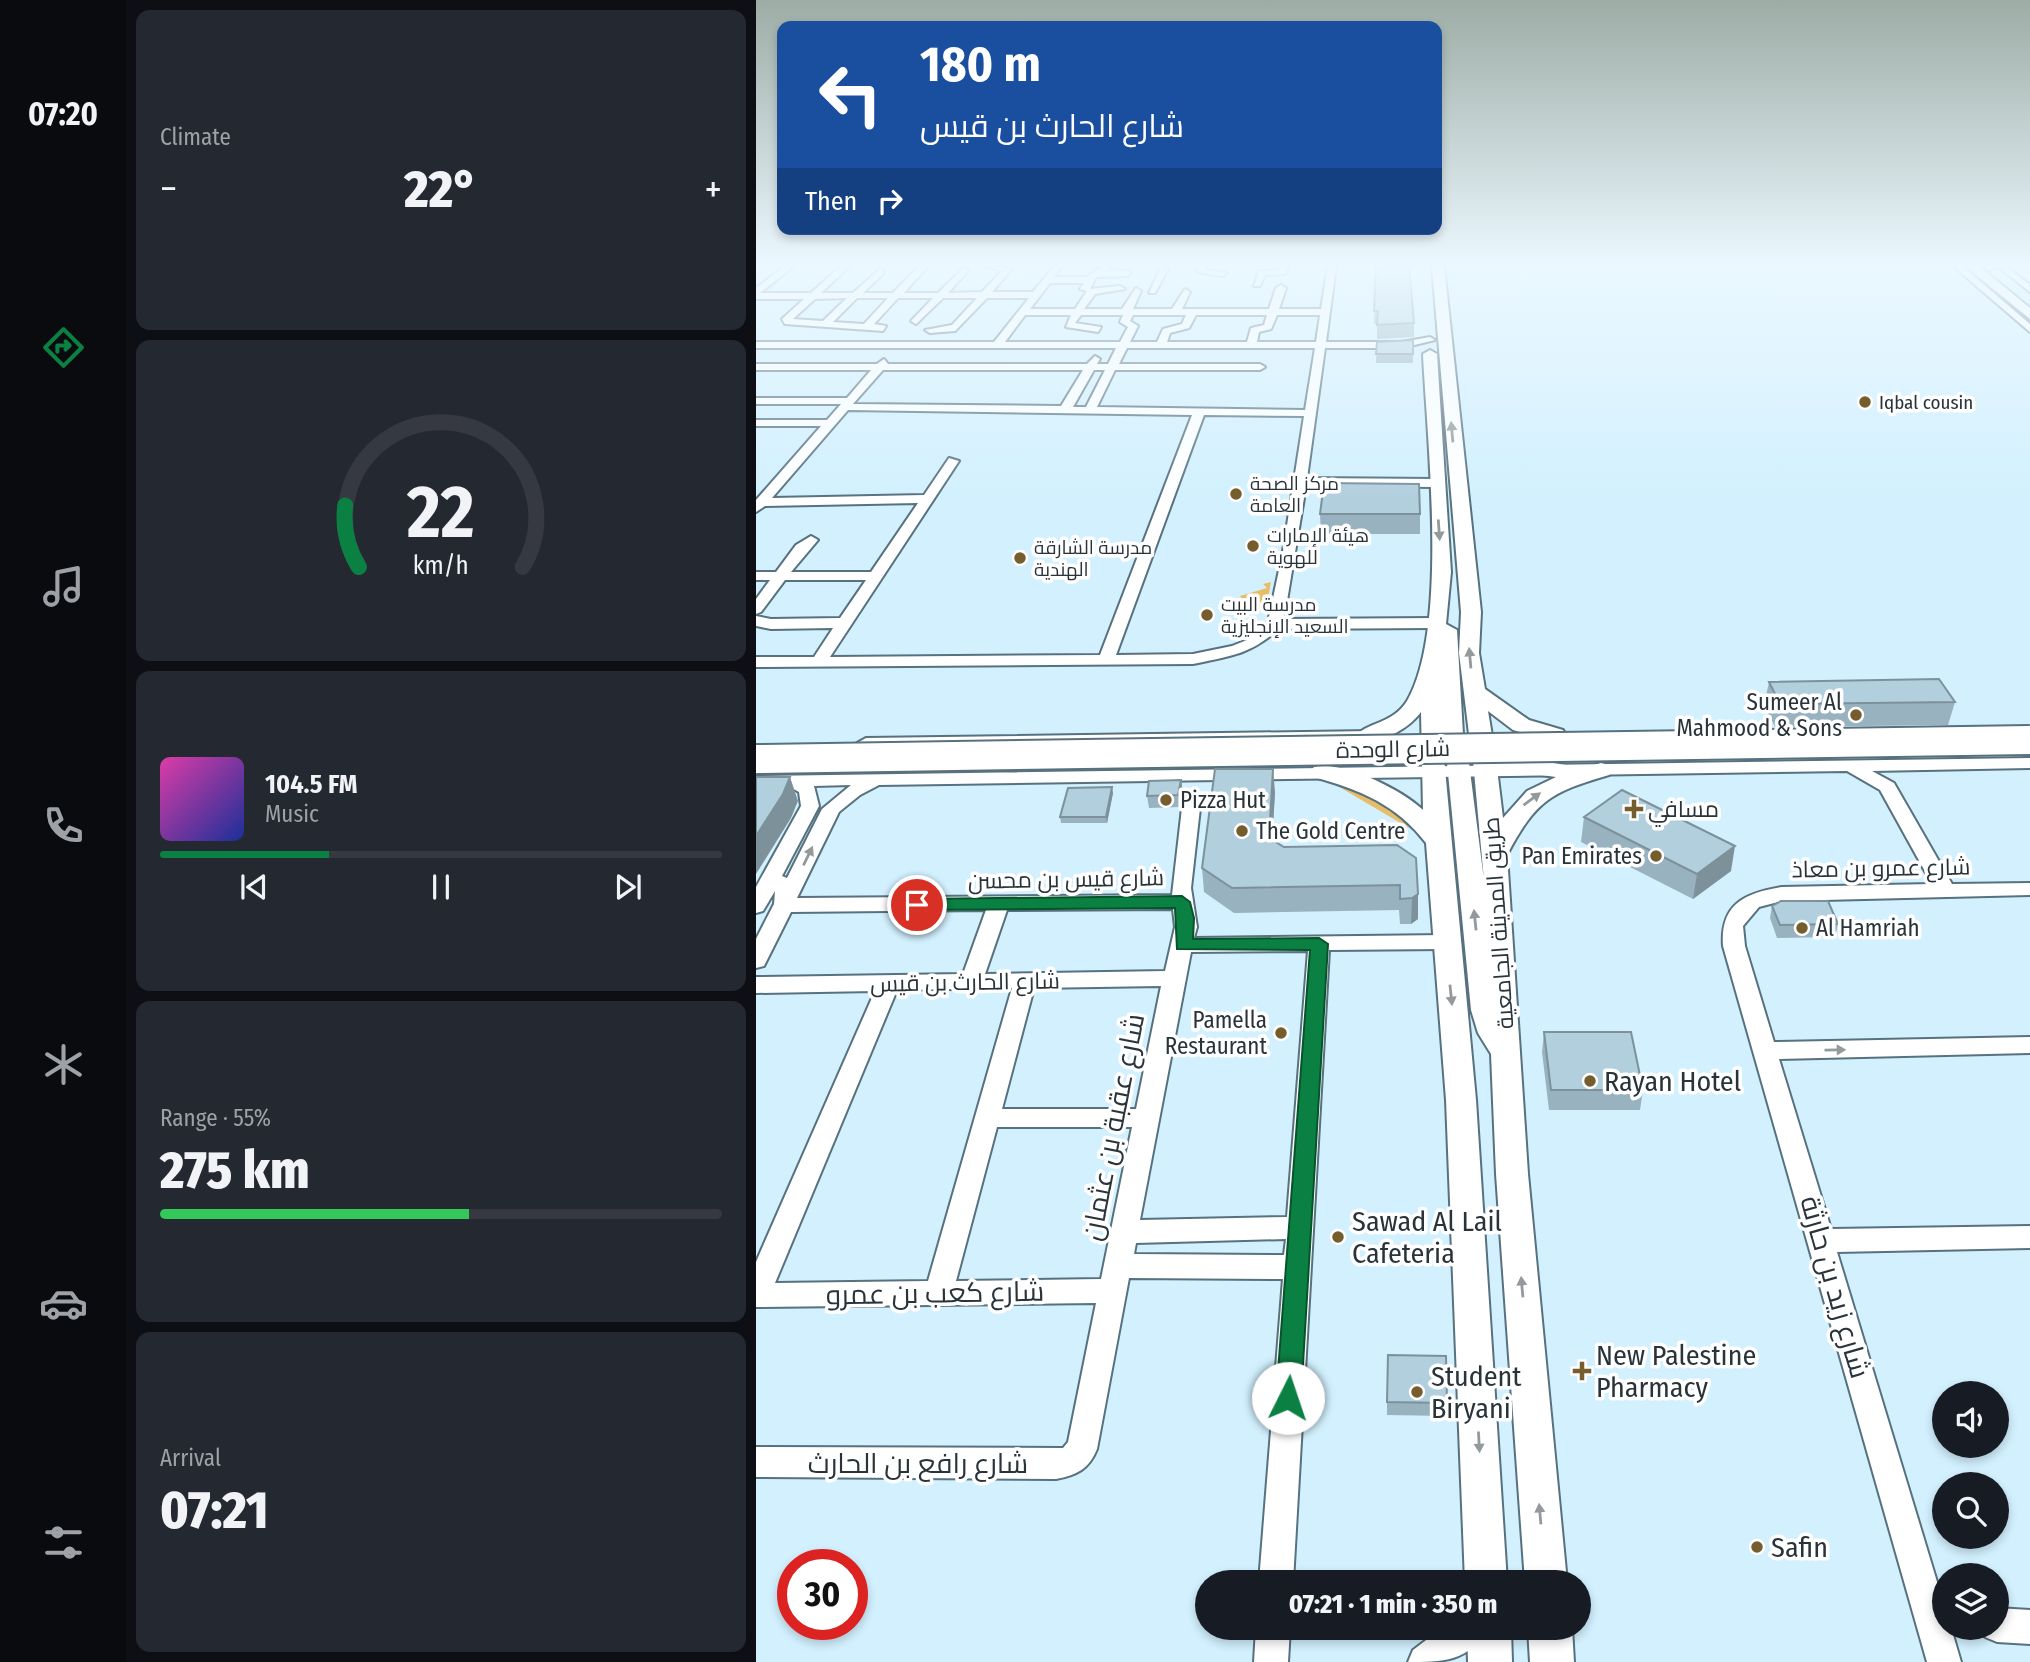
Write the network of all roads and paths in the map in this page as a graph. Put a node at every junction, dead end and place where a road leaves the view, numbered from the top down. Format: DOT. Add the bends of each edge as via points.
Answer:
graph roads {
  1 [pos="1430,344"];
  2 [pos="1445,344"];
  3 [pos="756,345"];
  4 [pos="898,345"];
  5 [pos="997,345"];
  6 [pos="1251,345"];
  7 [pos="1321,345"];
  8 [pos="1102,346"];
  9 [pos="1125,346"];
  10 [pos="1160,346"];
  11 [pos="1430,347"];
  12 [pos="756,367"];
  13 [pos="879,367"];
  14 [pos="1259,367"];
  15 [pos="1090,368"];
  16 [pos="1113,369"];
  17 [pos="756,401"];
  18 [pos="848,404"];
  19 [pos="1065,410"];
  20 [pos="1089,411"];
  21 [pos="1199,412"];
  22 [pos="1310,413"];
  23 [pos="756,423"];
  24 [pos="831,423"];
  25 [pos="953,461"];
  26 [pos="756,482"];
  27 [pos="780,482"];
  28 [pos="1299,482"];
  29 [pos="1436,483"];
  30 [pos="928,499"];
  31 [pos="759,505"];
  32 [pos="811,540"];
  33 [pos="756,576"];
  34 [pos="779,576"];
  35 [pos="877,576"];
  36 [pos="756,609"];
  37 [pos="1437,615"];
  38 [pos="756,621"];
  39 [pos="845,623"];
  40 [pos="1275,624"];
  41 [pos="1106,660"];
  42 [pos="818,662"];
  43 [pos="758,665"];
  44 [pos="1431,669"];
  45 [pos="1475,692"];
  46 [pos="2030,731"];
  47 [pos="1555,735"];
  48 [pos="1367,736"];
  49 [pos="1442,736"];
  50 [pos="2030,740"];
  51 [pos="756,746"];
  52 [pos="2030,752"];
  53 [pos="1483,754"];
  54 [pos="756,759"];
  55 [pos="2030,763"];
  56 [pos="1893,765"];
  57 [pos="1849,766"];
  58 [pos="1446,770"];
  59 [pos="1558,770"];
  60 [pos="1601,770"];
  61 [pos="756,771"];
  62 [pos="1322,772"];
  63 [pos="884,778"];
  64 [pos="791,780"];
  65 [pos="756,781"];
  66 [pos="1887,786"];
  67 [pos="1191,808"];
  68 [pos="1437,841"];
  69 [pos="1494,854"];
  70 [pos="771,879"];
  71 [pos="2030,890"];
  72 [pos="1946,891"];
  73 [pos="1182,902"];
  74 [pos="784,905"];
  75 [pos="998,905"];
  76 [pos="756,906"];
  77 [pos="1739,914"];
  78 [pos="1446,942"];
  79 [pos="1319,944"];
  80 [pos="1183,945"];
  81 [pos="756,961"];
  82 [pos="1174,978"];
  83 [pos="971,981"];
  84 [pos="1025,981"];
  85 [pos="889,983"];
  86 [pos="756,985"];
  87 [pos="2030,1045"];
  88 [pos="1767,1051"];
  89 [pos="1508,1055"];
  90 [pos="987,1118"];
  91 [pos="1148,1118"];
  92 [pos="1300,1228"];
  93 [pos="1125,1232"];
  94 [pos="2030,1237"];
  95 [pos="1821,1241"];
  96 [pos="1297,1267"];
  97 [pos="1116,1279"];
  98 [pos="939,1293"];
  99 [pos="756,1294"];
  100 [pos="1077,1455"];
  101 [pos="756,1462"];
  102 [pos="1277,1570"];
  103 [pos="1485,1570"];
  104 [pos="1545,1570"];
  105 [pos="1932,1602"];
  106 [pos="2009,1626"];
  107 [pos="2030,1627"];
  108 [pos="1272,1640"];
  109 [pos="1453,1640"];
  110 [pos="1489,1640"];
  111 [pos="1551,1640"];
  112 [pos="1941,1640"];
  113 [pos="1271,1662"];
  114 [pos="1425,1662"];
  115 [pos="1490,1662"];
  116 [pos="1552,1662"];
  117 [pos="1944,1662"];
  1 -- 11 [label="main road"];
  45 -- 2 [label="main road, طريق المدينة الجامعية, one-way"];
  3 -- 4 [label="street"];
  4 -- 5 [label="street"];
  4 -- 13 [label="street"];
  5 -- 8 [label="street"];
  6 -- 7 [label="street"];
  6 -- 10 [label="street"];
  7 -- 11 [label="street"];
  7 -- 22 [label="street"];
  8 -- 9 [label="street"];
  8 -- 15 [label="street"];
  9 -- 10 [label="street"];
  9 -- 16 [label="street"];
  11 -- 29 [label="main road"];
  12 -- 13 [label="street"];
  13 -- 15 [label="street"];
  13 -- 18 [label="street"];
  14 -- 16 [label="street"];
  15 -- 16 [label="street"];
  15 -- 19 [label="street"];
  16 -- 20 [label="street"];
  17 -- 18 [label="street"];
  18 -- 19 [label="street"];
  18 -- 24 [label="street"];
  19 -- 20 [label="street"];
  20 -- 21 [label="street"];
  21 -- 22 [label="street"];
  21 -- 41 [label="street"];
  22 -- 28 [label="street"];
  23 -- 24 [label="street"];
  24 -- 27 [label="street"];
  25 -- 30 [label="street"];
  26 -- 27 [label="street"];
  27 -- 31 [label="street"];
  28 -- 29 [label="street"];
  28 -- 40 [label="street"];
  29 -- 37 [label="main road, one-way" via="1442,572"];
  30 -- 31 [label="street"];
  30 -- 35 [label="street"];
  32 -- 34 [label="street"];
  33 -- 34 [label="street"];
  34 -- 35 [label="street"];
  34 -- 36 [label="street"];
  35 -- 39 [label="street"];
  37 -- 40 [label="street"];
  37 -- 44 [label="main road"];
  37 -- 49 [label="main road" via="1447,630"];
  38 -- 39 [label="street"];
  39 -- 42 [label="street"];
  40 -- 41 [label="street" via="1253,643 1215,656"];
  41 -- 42 [label="street"];
  42 -- 43 [label="street"];
  44 -- 48 [label="main road" via="1413,711 1388,729"];
  44 -- 49 [label="main road"];
  45 -- 47 [label="main road" via="1521,725"];
  45 -- 53 [label="main road, طريق المدينة الجامعية"];
  46 -- 47 [label="street"];
  47 -- 53 [label="street"];
  48 -- 49 [label="street"];
  48 -- 51 [label="street"];
  49 -- 53 [label="main road"];
  49 -- 58 [label="main road"];
  50 -- 54 [label="highway, شارع الوحدة, bridge"];
  52 -- 61 [label="highway, شارع الوحدة"];
  53 -- 58 [label="street"];
  53 -- 59 [label="main road"];
  53 -- 69 [label="main road, طريق المدينة الجامعية"];
  55 -- 56 [label="street"];
  56 -- 57 [label="street"];
  56 -- 66 [label="street"];
  57 -- 60 [label="street"];
  57 -- 66 [label="street"];
  58 -- 62 [label="street"];
  58 -- 68 [label="main road"];
  89 -- 58 [label="main road, one-way" via="1485,1010"];
  59 -- 60 [label="street"];
  69 -- 60 [label="main road, one-way" via="1511,819 1528,800 1564,781"];
  62 -- 63 [label="street"];
  62 -- 68 [label="main road" via="1392,796 1415,813"];
  63 -- 64 [label="street"];
  74 -- 63 [label="street, one-way" via="831,809 853,791"];
  64 -- 65 [label="street"];
  64 -- 70 [label="street" via="808,790 810,806"];
  66 -- 72 [label="street"];
  67 -- 73 [label="street, شارع عقبة بن عثمان"];
  68 -- 78 [label="main road"];
  69 -- 89 [label="main road, طريق المدينة الجامعية"];
  70 -- 74 [label="street" via="785,884"];
  70 -- 76 [label="street"];
  71 -- 72 [label="street, شارع عمرو بن معاذ"];
  72 -- 77 [label="street, شارع عمرو بن معاذ" via="1782,894 1748,903"];
  73 -- 75 [label="street, شارع قيس بن محسن"];
  73 -- 80 [label="street, شارع عقبة بن عثمان" via="1186,918"];
  74 -- 75 [label="street, شارع قيس بن محسن"];
  74 -- 81 [label="street"];
  75 -- 83 [label="street"];
  77 -- 88 [label="street, شارع زيد بن حارثة" via="1732,936"];
  78 -- 79 [label="street"];
  78 -- 103 [label="main road, one-way" via="1461,1100"];
  79 -- 80 [label="street"];
  79 -- 92 [label="street"];
  80 -- 82 [label="street, شارع عقبة بن عثمان"];
  82 -- 84 [label="street, شارع الحارث بن قيس"];
  82 -- 91 [label="street, شارع عقبة بن عثمان"];
  83 -- 84 [label="street, شارع الحارث بن قيس"];
  83 -- 85 [label="street, شارع الحارث بن قيس"];
  84 -- 90 [label="street"];
  85 -- 86 [label="street, شارع الحارث بن قيس"];
  85 -- 99 [label="street"];
  88 -- 87 [label="street, one-way"];
  88 -- 95 [label="street, شارع زيد بن حارثة"];
  104 -- 89 [label="main road, طريق المدينة الجامعية, one-way" via="1512,1174"];
  90 -- 91 [label="street"];
  90 -- 98 [label="street"];
  91 -- 93 [label="street, شارع عقبة بن عثمان"];
  92 -- 93 [label="street"];
  92 -- 96 [label="street"];
  93 -- 97 [label="street, شارع عقبة بن عثمان"];
  94 -- 95 [label="street"];
  95 -- 105 [label="street, شارع زيد بن حارثة"];
  96 -- 97 [label="street, شارع كعب بن عمرو"];
  96 -- 102 [label="street"];
  97 -- 98 [label="street, شارع كعب بن عمرو"];
  97 -- 100 [label="street, شارع عقبة بن عثمان" via="1086,1441"];
  98 -- 99 [label="street, شارع كعب بن عمرو"];
  100 -- 101 [label="street, شارع رافع بن الحارث" via="1056,1464"];
  106 -- 107 [label="street"];
  108 -- 113 [label="street"];
  109 -- 114 [label="street"];
  110 -- 115 [label="main road"];
  111 -- 116 [label="main road"];
  112 -- 117 [label="street, شارع زيد بن حارثة"];
}
